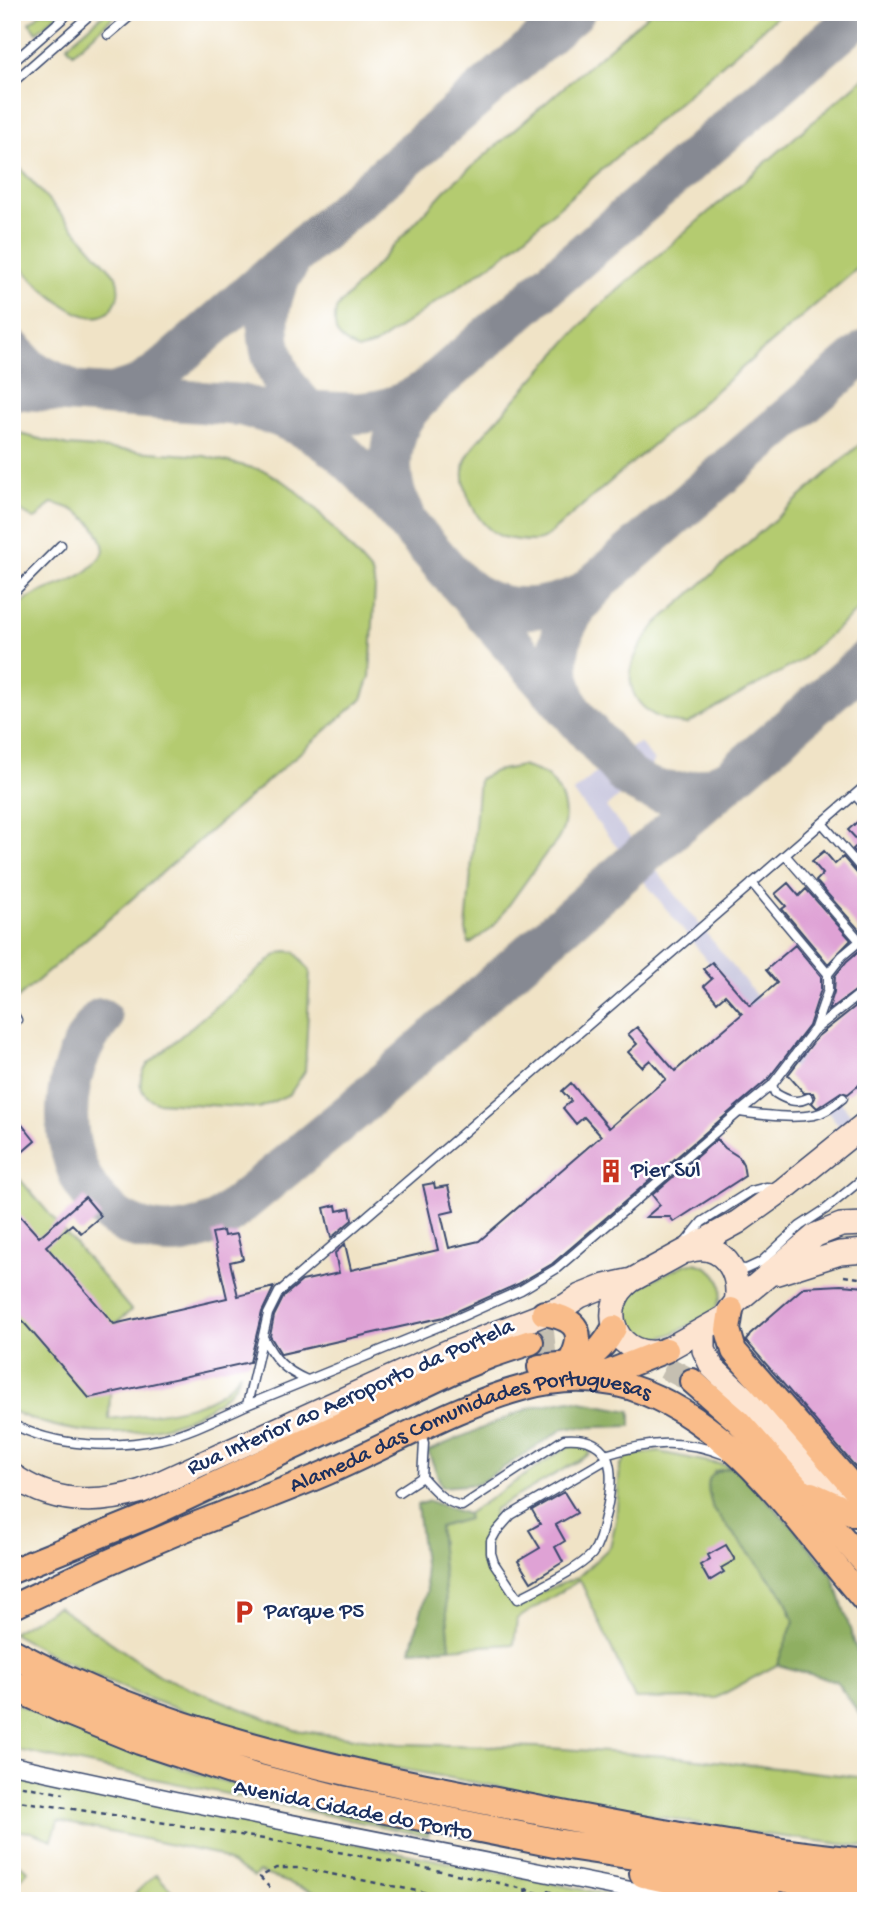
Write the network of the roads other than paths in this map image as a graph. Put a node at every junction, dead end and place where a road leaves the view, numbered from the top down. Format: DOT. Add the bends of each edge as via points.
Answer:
graph roads {
  1 [pos="70,12"];
  2 [pos="93,12"];
  3 [pos="135,12"];
  4 [pos="108,35"];
  5 [pos="12,63"];
  6 [pos="12,83"];
  7 [pos="61,545"];
  8 [pos="12,594"];
  9 [pos="866,785"];
  10 [pos="855,794"];
  11 [pos="866,807"];
  12 [pos="822,823"];
  13 [pos="785,855"];
  14 [pos="866,874"];
  15 [pos="752,883"];
  16 [pos="863,939"];
  17 [pos="828,974"];
  18 [pos="866,989"];
  19 [pos="12,1011"];
  20 [pos="17,1020"];
  21 [pos="813,1031"];
  22 [pos="772,1085"];
  23 [pos="808,1098"];
  24 [pos="843,1098"];
  25 [pos="739,1112"];
  26 [pos="866,1123"];
  27 [pos="866,1176"];
  28 [pos="866,1224"];
  29 [pos="866,1251"];
  30 [pos="680,1255"];
  31 [pos="732,1268"];
  32 [pos="768,1276"];
  33 [pos="632,1280"];
  34 [pos="733,1306"];
  35 [pos="554,1310"];
  36 [pos="614,1323"];
  37 [pos="704,1330"];
  38 [pos="263,1336"];
  39 [pos="531,1342"];
  40 [pos="666,1350"];
  41 [pos="566,1372"];
  42 [pos="307,1380"];
  43 [pos="692,1381"];
  44 [pos="247,1405"];
  45 [pos="12,1424"];
  46 [pos="419,1428"];
  47 [pos="606,1457"];
  48 [pos="755,1472"];
  49 [pos="12,1475"];
  50 [pos="422,1477"];
  51 [pos="799,1487"];
  52 [pos="399,1492"];
  53 [pos="862,1511"];
  54 [pos="148,1516"];
  55 [pos="866,1564"];
  56 [pos="12,1571"];
  57 [pos="866,1602"];
  58 [pos="12,1607"];
  59 [pos="16,1655"];
  60 [pos="12,1685"];
  61 [pos="12,1765"];
  62 [pos="555,1843"];
  63 [pos="866,1863"];
  64 [pos="866,1891"];
  65 [pos="686,1901"];
  66 [pos="769,1901"];
  1 -- 5 [label="lane"];
  2 -- 6 [label="lane"];
  3 -- 4 [label="lane"];
  7 -- 8 [label="lane"];
  9 -- 10 [label="lane"];
  10 -- 11 [label="lane"];
  10 -- 12 [label="lane"];
  12 -- 13 [label="lane"];
  12 -- 14 [label="lane"];
  13 -- 15 [label="lane"];
  13 -- 16 [label="lane"];
  15 -- 17 [label="lane"];
  15 -- 38 [label="lane" via="279,1292"];
  16 -- 17 [label="lane"];
  17 -- 21 [label="lane" via="828,990"];
  18 -- 21 [label="lane"];
  19 -- 20 [label="lane"];
  21 -- 22 [label="lane"];
  22 -- 23 [label="lane" via="783,1098 797,1102"];
  22 -- 25 [label="lane"];
  24 -- 25 [label="lane" via="815,1115"];
  25 -- 42 [label="lane" via="556,1269 522,1290"];
  26 -- 30 [label="main road, Rua Interior ao Aeroporto da Portela" via="738,1222"];
  27 -- 31 [label="lane" via="761,1262 746,1269"];
  28 -- 32 [label="main road" via="841,1225 816,1235"];
  29 -- 32 [label="main road" via="840,1253"];
  30 -- 31 [label="main road" via="705,1249"];
  30 -- 33 [label="main road, Rua Interior ao Aeroporto da Portela"];
  31 -- 34 [label="main road" via="738,1284"];
  32 -- 34 [label="main road"];
  33 -- 35 [label="main road, Rua Interior ao Aeroporto da Portela" via="592,1291"];
  33 -- 36 [label="main road" via="615,1299"];
  34 -- 37 [label="main road"];
  34 -- 53 [label="main road" via="730,1343 850,1475"];
  35 -- 36 [label="main road" via="599,1313"];
  35 -- 41 [label="main road" via="576,1328 579,1337"];
  35 -- 49 [label="main road, Rua Interior ao Aeroporto da Portela" via="449,1351 142,1491 81,1501 42,1492"];
  36 -- 40 [label="main road" via="622,1340 639,1352"];
  36 -- 41 [label="main road" via="600,1351"];
  37 -- 40 [label="main road"];
  37 -- 53 [label="main road" via="704,1350 712,1367 826,1489"];
  38 -- 42 [label="lane" via="272,1355 290,1373"];
  38 -- 44 [label="lane"];
  39 -- 54 [label="main road, Alameda das Comunidades Portuguesas" via="458,1369"];
  40 -- 41 [label="main road" via="610,1372"];
  41 -- 46 [label="main road, Alameda das Comunidades Portuguesas"];
  41 -- 48 [label="main road, Alameda das Comunidades Portuguesas" via="666,1403 735,1451"];
  41 -- 54 [label="main road" via="517,1372 268,1481 192,1508"];
  42 -- 44 [label="lane"];
  43 -- 51 [label="main road" via="738,1421"];
  44 -- 45 [label="lane" via="162,1438 110,1446 29,1433"];
  46 -- 50 [label="lane" via="424,1443"];
  46 -- 58 [label="main road, Alameda das Comunidades Portuguesas" via="337,1469 209,1519"];
  47 -- 47 [label="lane" via="612,1485 594,1551 586,1561 518,1599 494,1563 491,1541 496,1532 511,1515"];
  47 -- 48 [label="lane" via="645,1444 679,1443 712,1450"];
  47 -- 50 [label="lane" via="594,1442 581,1437 564,1439 461,1506 440,1496"];
  48 -- 57 [label="main road, Alameda das Comunidades Portuguesas"];
  50 -- 52 [label="lane"];
  51 -- 53 [label="main road"];
  51 -- 55 [label="main road"];
  54 -- 56 [label="main road, Alameda das Comunidades Portuguesas"];
  59 -- 63 [label="highway" via="148,1716 354,1774 664,1835"];
  60 -- 62 [label="highway" via="140,1740 252,1777 341,1800"];
  61 -- 65 [label="street, Avenida Cidade do Porto"];
  62 -- 64 [label="highway"];
  62 -- 66 [label="highway" via="628,1869"];
}
